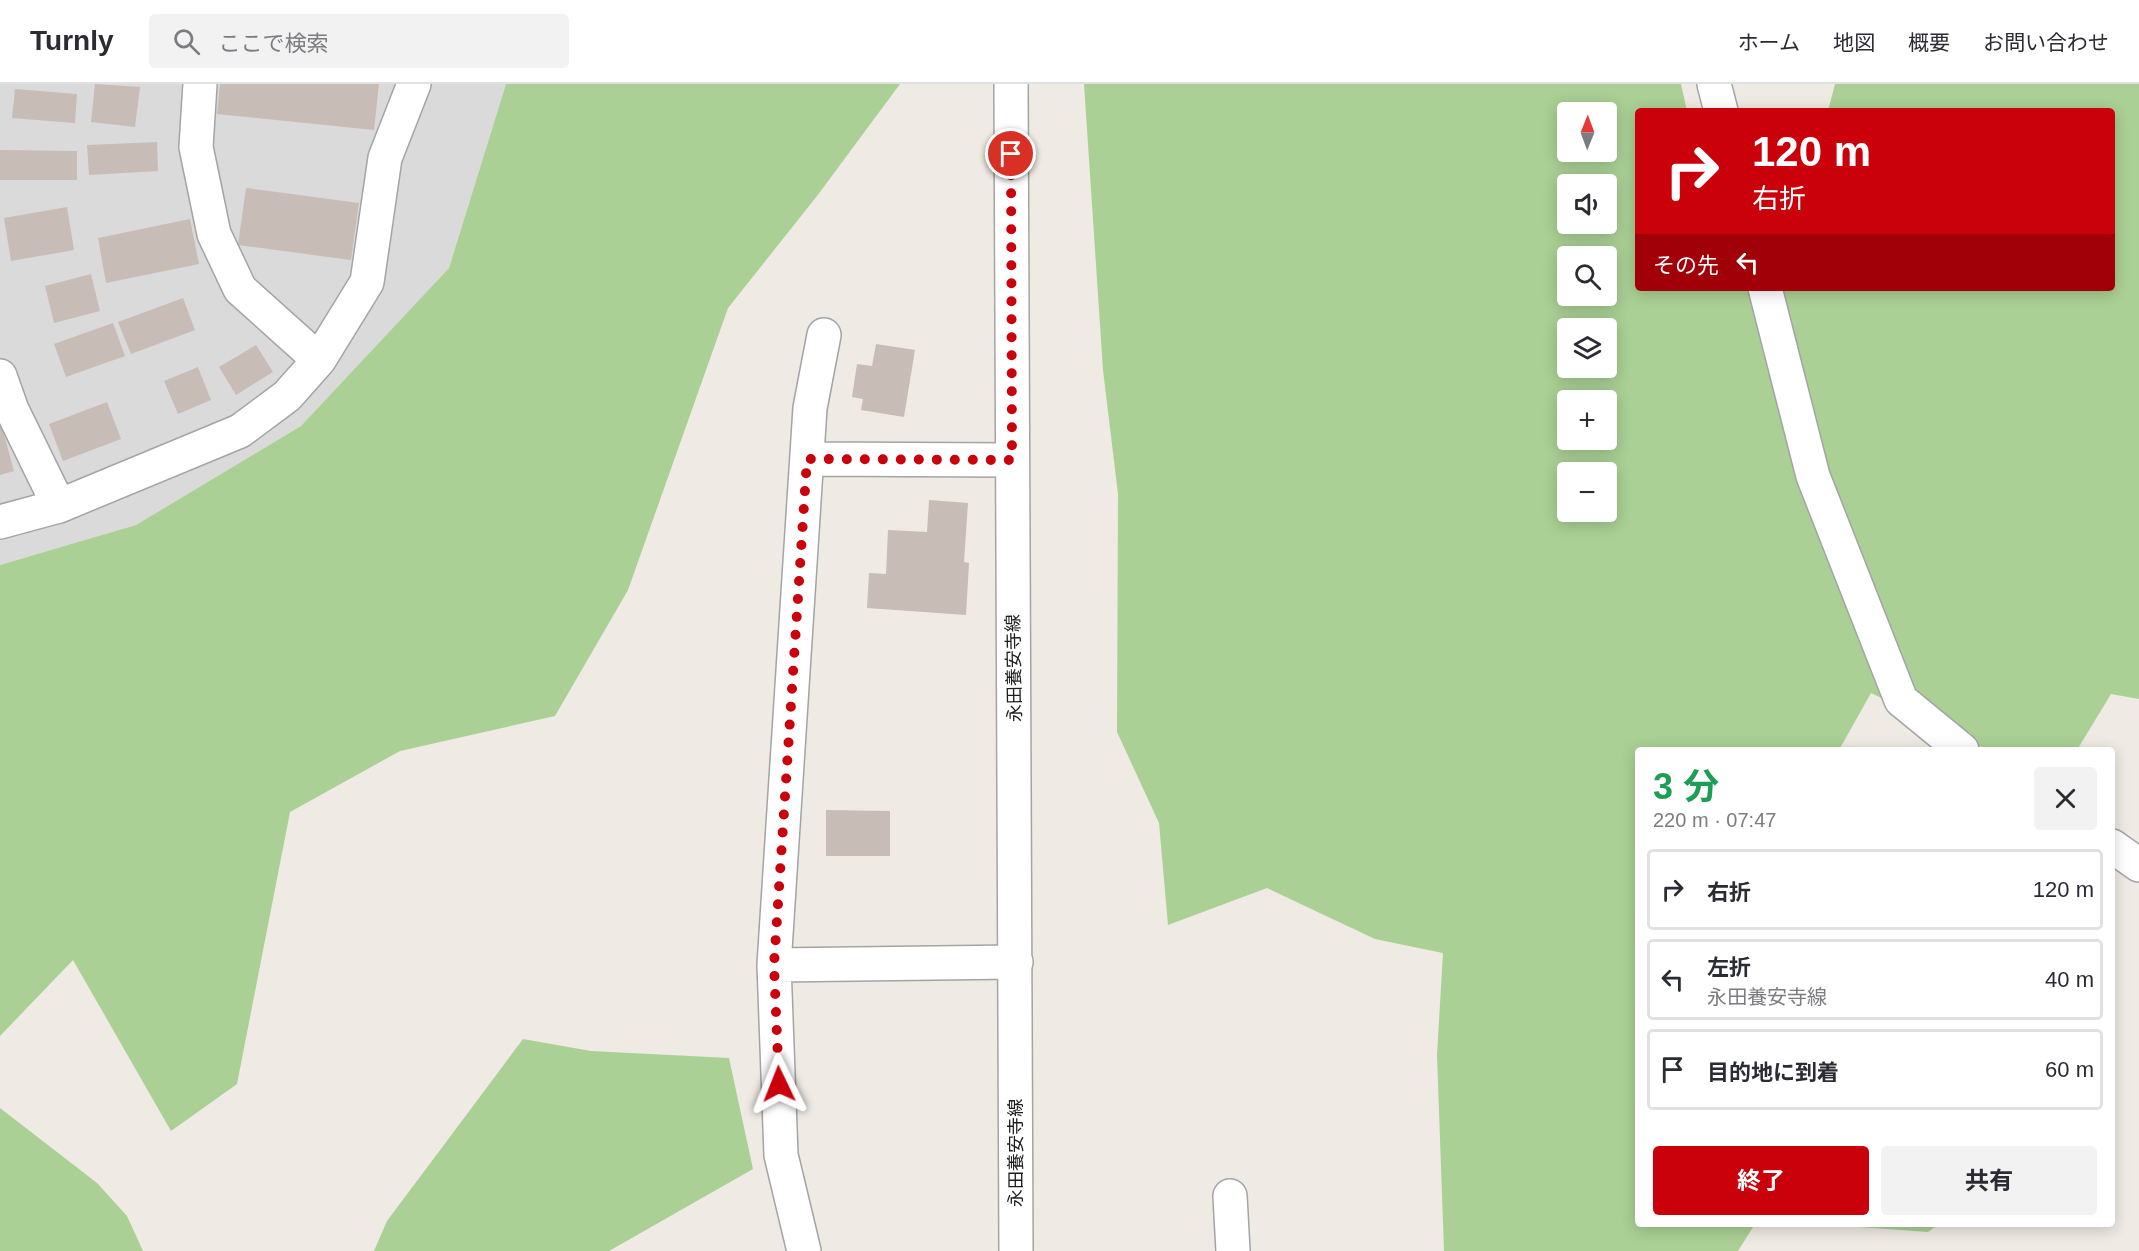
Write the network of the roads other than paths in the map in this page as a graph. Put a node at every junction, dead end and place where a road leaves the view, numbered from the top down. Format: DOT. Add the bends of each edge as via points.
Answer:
graph roads {
  1 [pos="200,84"];
  2 [pos="414,84"];
  3 [pos="1011,84"];
  4 [pos="1714,84"];
  5 [pos="1720,108"];
  6 [pos="1766,291"];
  7 [pos="824,335"];
  8 [pos="319,360"];
  9 [pos="0,376"];
  10 [pos="807,459"];
  11 [pos="1012,460"];
  12 [pos="58,506"];
  13 [pos="0,522"];
  14 [pos="1958,747"];
  15 [pos="2115,848"];
  16 [pos="2139,865"];
  17 [pos="1016,962"];
  18 [pos="774,965"];
  19 [pos="1230,1196"];
  20 [pos="804,1251"];
  21 [pos="1016,1251"];
  22 [pos="1233,1251"];
  1 -- 8 [label="street" via="196,147 214,234 240,289"];
  2 -- 8 [label="street" via="385,158 367,282"];
  3 -- 11 [label="street, 永田養安寺線"];
  4 -- 5 [label="street"];
  6 -- 14 [label="street" via="1813,476 1901,700"];
  7 -- 10 [label="street" via="810,408"];
  8 -- 12 [label="street" via="287,396 240,430"];
  9 -- 12 [label="street"];
  10 -- 11 [label="street"];
  10 -- 18 [label="street"];
  11 -- 17 [label="street, 永田養安寺線"];
  12 -- 13 [label="street"];
  15 -- 16 [label="street"];
  17 -- 18 [label="street"];
  17 -- 21 [label="street, 永田養安寺線"];
  18 -- 20 [label="street" via="781,1155"];
  19 -- 22 [label="street"];
}
